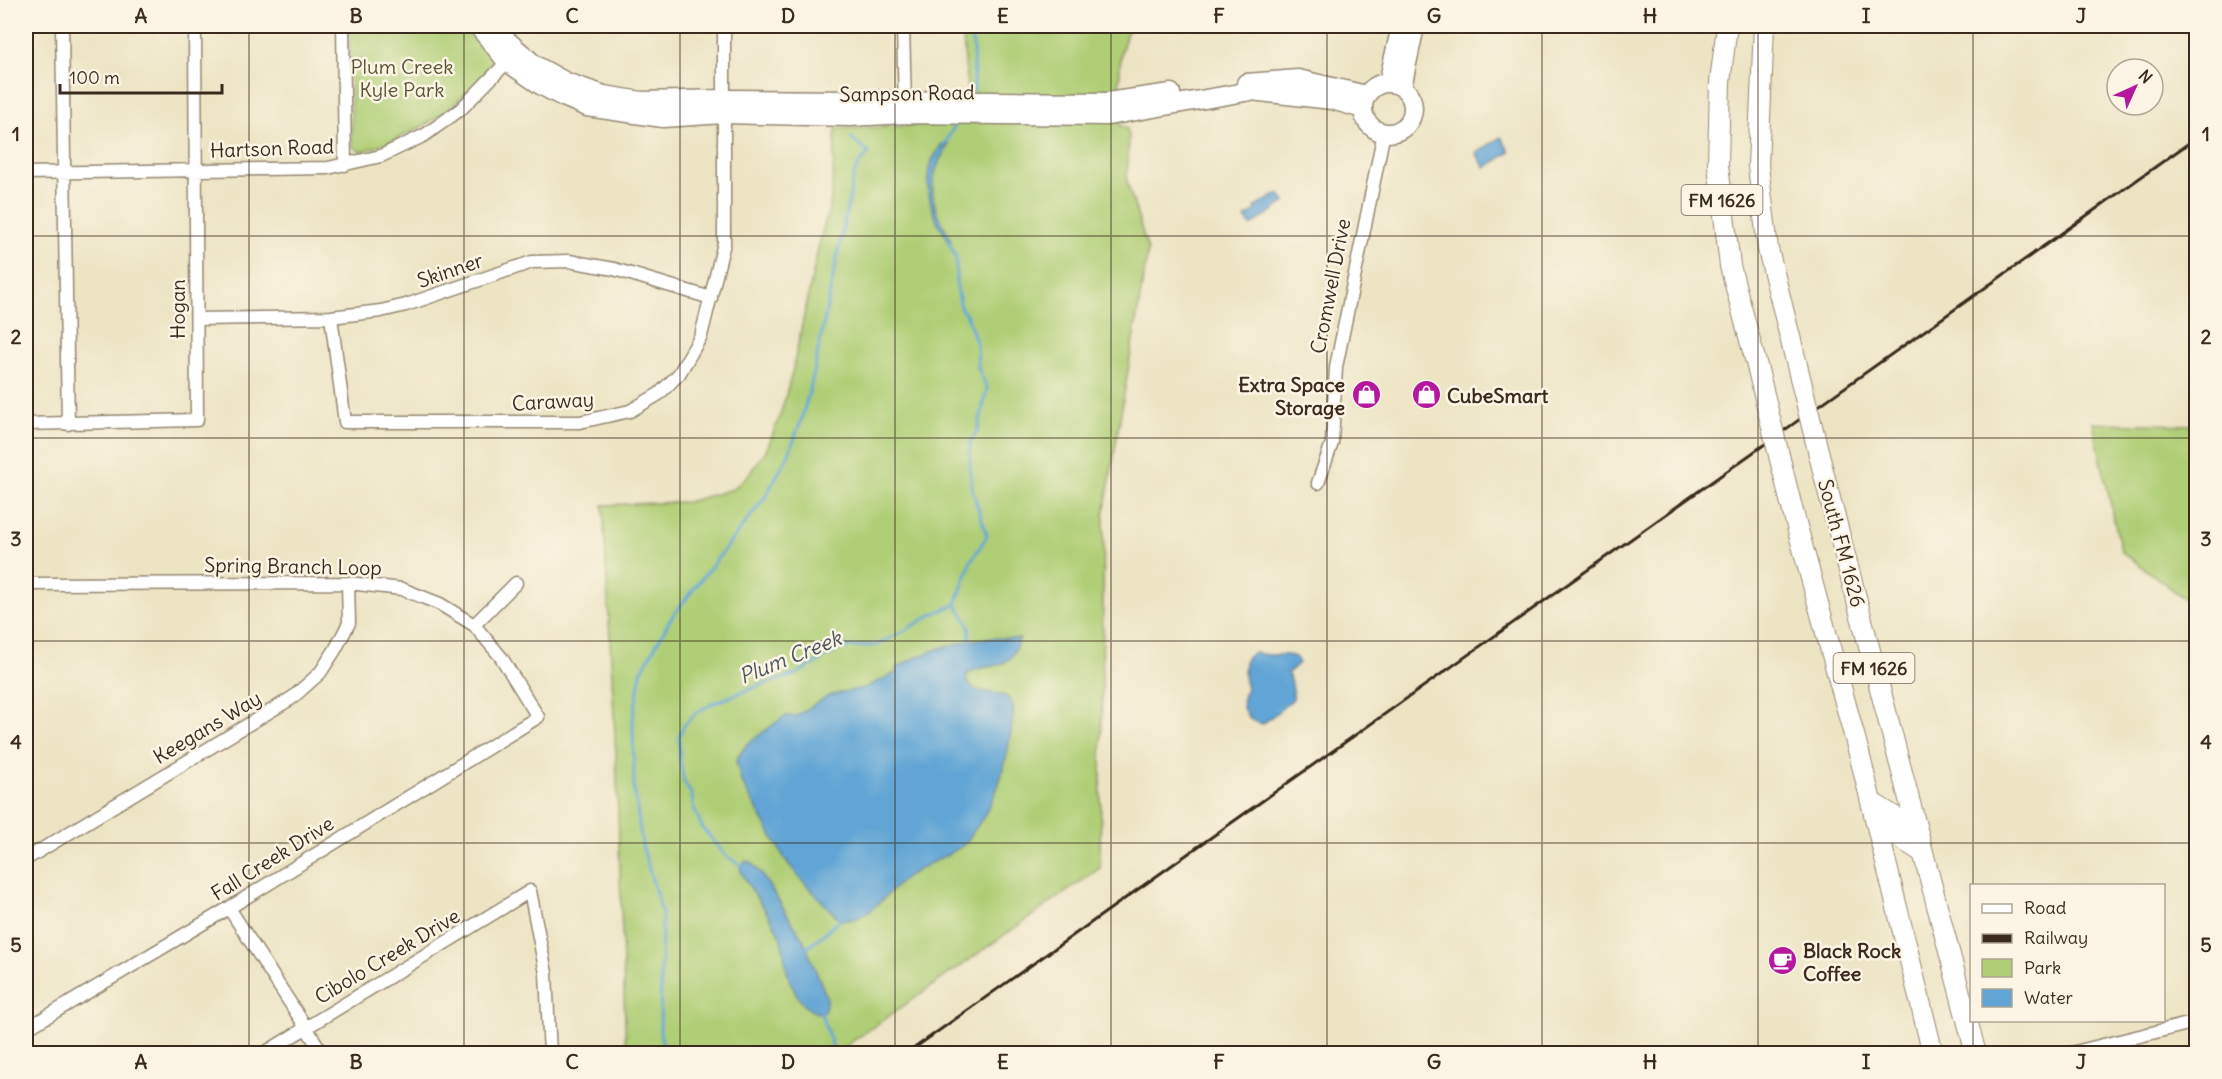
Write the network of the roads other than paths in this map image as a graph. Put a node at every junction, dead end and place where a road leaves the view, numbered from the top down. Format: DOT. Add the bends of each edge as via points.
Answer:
graph roads {
  1 [pos="63,26"];
  2 [pos="195,26"];
  3 [pos="343,26"];
  4 [pos="478,26"];
  5 [pos="495,26"];
  6 [pos="724,26"];
  7 [pos="903,26"];
  8 [pos="1401,26"];
  9 [pos="1415,26"];
  10 [pos="1727,26"];
  11 [pos="1764,26"];
  12 [pos="513,56"];
  13 [pos="1395,85"];
  14 [pos="1365,102"];
  15 [pos="724,107"];
  16 [pos="906,107"];
  17 [pos="1384,132"];
  18 [pos="345,165"];
  19 [pos="196,171"];
  20 [pos="26,173"];
  21 [pos="64,173"];
  22 [pos="711,298"];
  23 [pos="331,317"];
  24 [pos="197,319"];
  25 [pos="26,424"];
  26 [pos="68,424"];
  27 [pos="1318,483"];
  28 [pos="348,583"];
  29 [pos="516,583"];
  30 [pos="26,584"];
  31 [pos="474,625"];
  32 [pos="538,717"];
  33 [pos="1871,802"];
  34 [pos="1916,825"];
  35 [pos="1878,831"];
  36 [pos="1922,852"];
  37 [pos="26,859"];
  38 [pos="229,908"];
  39 [pos="2196,1022"];
  40 [pos="307,1027"];
  41 [pos="26,1029"];
  42 [pos="263,1053"];
  43 [pos="323,1053"];
  44 [pos="550,1053"];
  45 [pos="1933,1053"];
  46 [pos="1976,1053"];
  47 [pos="2067,1053"];
  1 -- 21 [label="street"];
  2 -- 19 [label="street, Hogan"];
  3 -- 18 [label="street"];
  4 -- 12 [label="street, Sampson Road"];
  5 -- 12 [label="street, Sampson Road"];
  6 -- 15 [label="street, Caraway"];
  7 -- 16 [label="street"];
  8 -- 13 [label="street"];
  9 -- 13 [label="street"];
  10 -- 33 [label="main road, South FM 1626 / FM 1626, bridge" via="1720,82 1718,165 1730,266"];
  11 -- 34 [label="main road, South FM 1626 / FM 1626, bridge" via="1758,166 1768,249"];
  12 -- 15 [label="street, Sampson Road" via="604,96"];
  12 -- 18 [label="street, Hartson Road" via="461,109 425,135 381,156"];
  13 -- 14 [label="street" via="1376,86"];
  13 -- 17 [label="street" via="1408,92 1413,106 1410,120 1399,130"];
  14 -- 16 [label="street, Sampson Road" via="1298,79 1107,102"];
  14 -- 17 [label="street" via="1369,124"];
  15 -- 16 [label="street, Sampson Road"];
  15 -- 22 [label="street, Caraway" via="724,243"];
  17 -- 27 [label="street, Cromwell Drive" via="1336,367 1332,443"];
  18 -- 19 [label="street, Hartson Road"];
  19 -- 21 [label="street, Hartson Road"];
  19 -- 24 [label="street, Hogan"];
  20 -- 21 [label="street, Hartson Road"];
  21 -- 26 [label="street"];
  22 -- 23 [label="street, Skinner" via="614,269 569,261 531,262 406,305"];
  22 -- 23 [label="street, Caraway" via="701,336 679,374 659,394 630,411 580,422 345,422"];
  23 -- 24 [label="street, Skinner"];
  24 -- 26 [label="street, Hogan" via="197,420"];
  25 -- 26 [label="street, Hogan"];
  28 -- 30 [label="street, Spring Branch Loop"];
  28 -- 31 [label="street, Spring Branch Loop" via="402,589 440,604"];
  28 -- 37 [label="street, Keegans Way" via="348,623 335,650 320,673 292,698"];
  29 -- 31 [label="street"];
  31 -- 32 [label="street, Spring Branch Loop" via="501,657"];
  32 -- 38 [label="street, Fall Creek Drive"];
  33 -- 34 [label="main road" via="1908,825"];
  33 -- 35 [label="main road, South FM 1626 / FM 1626"];
  34 -- 36 [label="main road, South FM 1626 / FM 1626"];
  35 -- 36 [label="main road" via="1894,834"];
  35 -- 45 [label="main road, South FM 1626 / FM 1626"];
  36 -- 46 [label="main road, South FM 1626 / FM 1626"];
  38 -- 40 [label="street"];
  38 -- 41 [label="street, Fall Creek Drive"];
  39 -- 47 [label="street"];
  40 -- 42 [label="street, Cibolo Creek Drive"];
  40 -- 43 [label="street"];
  40 -- 44 [label="street, Cibolo Creek Drive" via="530,891 546,973"];
}
